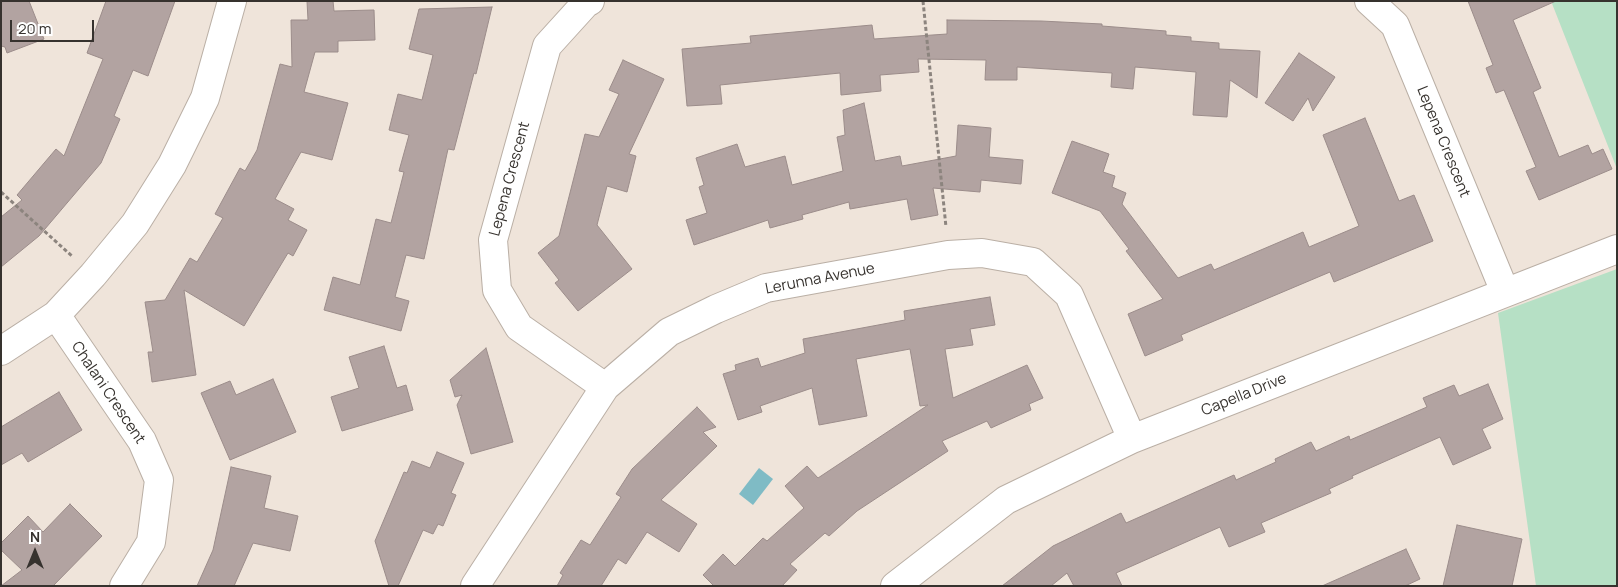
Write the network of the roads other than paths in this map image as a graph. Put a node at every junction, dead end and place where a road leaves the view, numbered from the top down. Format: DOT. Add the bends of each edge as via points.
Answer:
graph roads {
  1 [pos="232,1"];
  2 [pos="590,1"];
  3 [pos="1369,1"];
  4 [pos="1617,248"];
  5 [pos="1505,292"];
  6 [pos="56,315"];
  7 [pos="1,350"];
  8 [pos="605,387"];
  9 [pos="1132,440"];
  10 [pos="124,586"];
  11 [pos="475,586"];
  12 [pos="896,586"];
  1 -- 6 [label="street" via="204,98 172,164 135,224"];
  2 -- 8 [label="street, Lepena Crescent" via="547,46 492,240 497,290 519,327"];
  3 -- 5 [label="street, Lepena Crescent" via="1395,25"];
  4 -- 5 [label="street, Capella Drive"];
  5 -- 9 [label="street, Capella Drive"];
  6 -- 7 [label="street"];
  6 -- 10 [label="street, Chalani Crescent" via="142,441 159,480 151,542"];
  8 -- 9 [label="street, Lerunna Avenue" via="669,332 766,288 948,255 982,253 1033,262 1069,294"];
  8 -- 11 [label="street, Lerunna Avenue"];
  9 -- 12 [label="street, Capella Drive" via="1006,500"];
}
